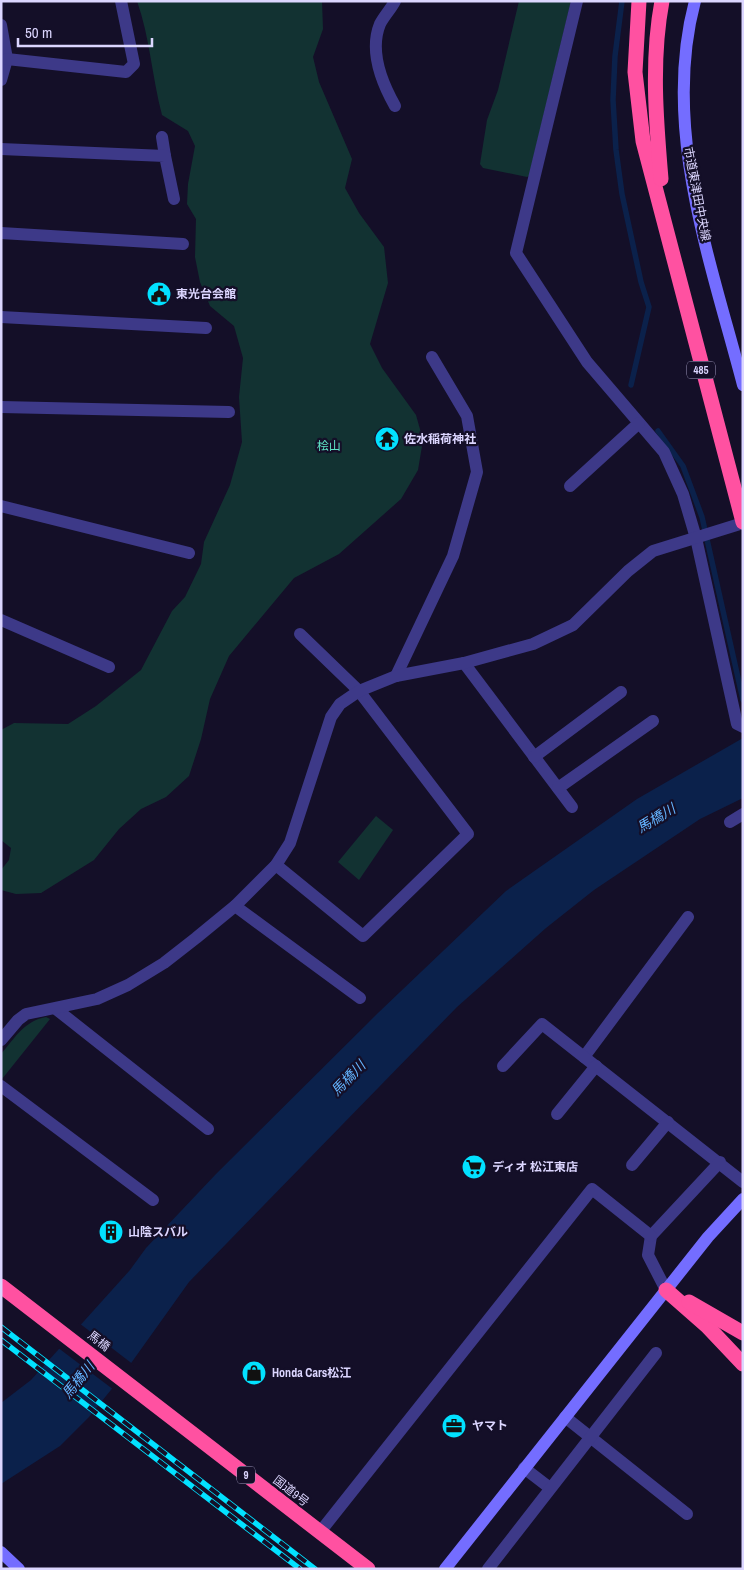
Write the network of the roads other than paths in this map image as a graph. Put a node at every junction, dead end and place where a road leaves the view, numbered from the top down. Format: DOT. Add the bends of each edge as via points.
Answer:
graph roads {
  1 [pos="121,1"];
  2 [pos="395,1"];
  3 [pos="577,1"];
  4 [pos="662,1"];
  5 [pos="672,1"];
  6 [pos="695,1"];
  7 [pos="639,2"];
  8 [pos="1,25"];
  9 [pos="7,59"];
  10 [pos="1,80"];
  11 [pos="395,106"];
  12 [pos="656,131"];
  13 [pos="162,137"];
  14 [pos="1,148"];
  15 [pos="165,156"];
  16 [pos="174,199"];
  17 [pos="664,218"];
  18 [pos="1,233"];
  19 [pos="183,244"];
  20 [pos="1,317"];
  21 [pos="206,328"];
  22 [pos="432,358"];
  23 [pos="743,384"];
  24 [pos="1,407"];
  25 [pos="229,412"];
  26 [pos="639,423"];
  27 [pos="570,486"];
  28 [pos="1,506"];
  29 [pos="743,523"];
  30 [pos="696,538"];
  31 [pos="189,553"];
  32 [pos="1,620"];
  33 [pos="300,634"];
  34 [pos="464,663"];
  35 [pos="109,667"];
  36 [pos="396,676"];
  37 [pos="359,691"];
  38 [pos="620,692"];
  39 [pos="652,721"];
  40 [pos="743,727"];
  41 [pos="534,757"];
  42 [pos="558,788"];
  43 [pos="572,807"];
  44 [pos="743,814"];
  45 [pos="730,822"];
  46 [pos="276,865"];
  47 [pos="235,906"];
  48 [pos="688,917"];
  49 [pos="360,998"];
  50 [pos="56,1009"];
  51 [pos="1,1040"];
  52 [pos="584,1057"];
  53 [pos="503,1066"];
  54 [pos="596,1066"];
  55 [pos="1,1086"];
  56 [pos="557,1114"];
  57 [pos="668,1122"];
  58 [pos="208,1129"];
  59 [pos="720,1162"];
  60 [pos="632,1165"];
  61 [pos="743,1182"];
  62 [pos="743,1199"];
  63 [pos="153,1200"];
  64 [pos="651,1236"];
  65 [pos="1,1286"];
  66 [pos="666,1290"];
  67 [pos="743,1334"];
  68 [pos="656,1353"];
  69 [pos="743,1364"];
  70 [pos="124,1380"];
  71 [pos="565,1417"];
  72 [pos="590,1437"];
  73 [pos="524,1468"];
  74 [pos="550,1488"];
  75 [pos="687,1514"];
  76 [pos="320,1532"];
  77 [pos="1,1552"];
  78 [pos="19,1569"];
  79 [pos="368,1569"];
  80 [pos="445,1569"];
  81 [pos="488,1569"];
  1 -- 9 [label="street" via="134,64 126,72"];
  2 -- 11 [label="street" via="376,39 381,81"];
  3 -- 26 [label="street" via="516,253 587,362"];
  4 -- 12 [label="highway, 485" via="656,36"];
  5 -- 12 [label="highway, 485"];
  6 -- 23 [label="street, 市道東津田中央線" via="683,70 684,118 698,212"];
  7 -- 17 [label="highway, 485" via="636,82 643,141"];
  8 -- 9 [label="street"];
  9 -- 10 [label="street"];
  12 -- 17 [label="highway, 485"];
  13 -- 15 [label="street"];
  14 -- 15 [label="street"];
  15 -- 16 [label="street"];
  17 -- 29 [label="highway, 485"];
  18 -- 19 [label="street"];
  20 -- 21 [label="street"];
  22 -- 36 [label="street" via="467,416 477,472 453,556"];
  24 -- 25 [label="street"];
  26 -- 27 [label="street"];
  26 -- 30 [label="street" via="664,452 683,494"];
  28 -- 31 [label="street"];
  29 -- 30 [label="street"];
  30 -- 34 [label="street" via="653,551 573,625 533,644"];
  30 -- 40 [label="street" via="737,724"];
  32 -- 35 [label="street"];
  33 -- 37 [label="street"];
  34 -- 36 [label="street"];
  34 -- 41 [label="street"];
  36 -- 37 [label="street"];
  37 -- 46 [label="street" via="340,704 331,717 290,843"];
  37 -- 46 [label="street" via="468,834 363,936"];
  38 -- 41 [label="street"];
  39 -- 42 [label="street"];
  41 -- 42 [label="street"];
  42 -- 43 [label="street"];
  44 -- 45 [label="street"];
  46 -- 47 [label="street"];
  47 -- 49 [label="street"];
  47 -- 50 [label="street" via="164,963 128,985 97,999"];
  48 -- 52 [label="street"];
  50 -- 51 [label="street" via="26,1014"];
  50 -- 58 [label="street"];
  52 -- 53 [label="street" via="542,1024"];
  52 -- 54 [label="street"];
  54 -- 56 [label="street"];
  54 -- 57 [label="street"];
  55 -- 63 [label="street"];
  57 -- 59 [label="street"];
  57 -- 60 [label="street"];
  59 -- 61 [label="street"];
  59 -- 64 [label="street"];
  62 -- 66 [label="street"];
  64 -- 66 [label="street" via="648,1255"];
  64 -- 76 [label="street" via="592,1189"];
  65 -- 70 [label="highway, 馬橋 / 9"];
  66 -- 67 [label="highway"];
  66 -- 69 [label="highway"];
  66 -- 71 [label="street"];
  68 -- 72 [label="street"];
  70 -- 76 [label="highway, 国道9号 / 9"];
  71 -- 72 [label="street"];
  71 -- 73 [label="street"];
  72 -- 74 [label="street"];
  72 -- 75 [label="street"];
  73 -- 74 [label="street"];
  73 -- 80 [label="street"];
  74 -- 81 [label="street"];
  76 -- 79 [label="highway, 国道9号 / 9"];
  77 -- 78 [label="street"];
}
